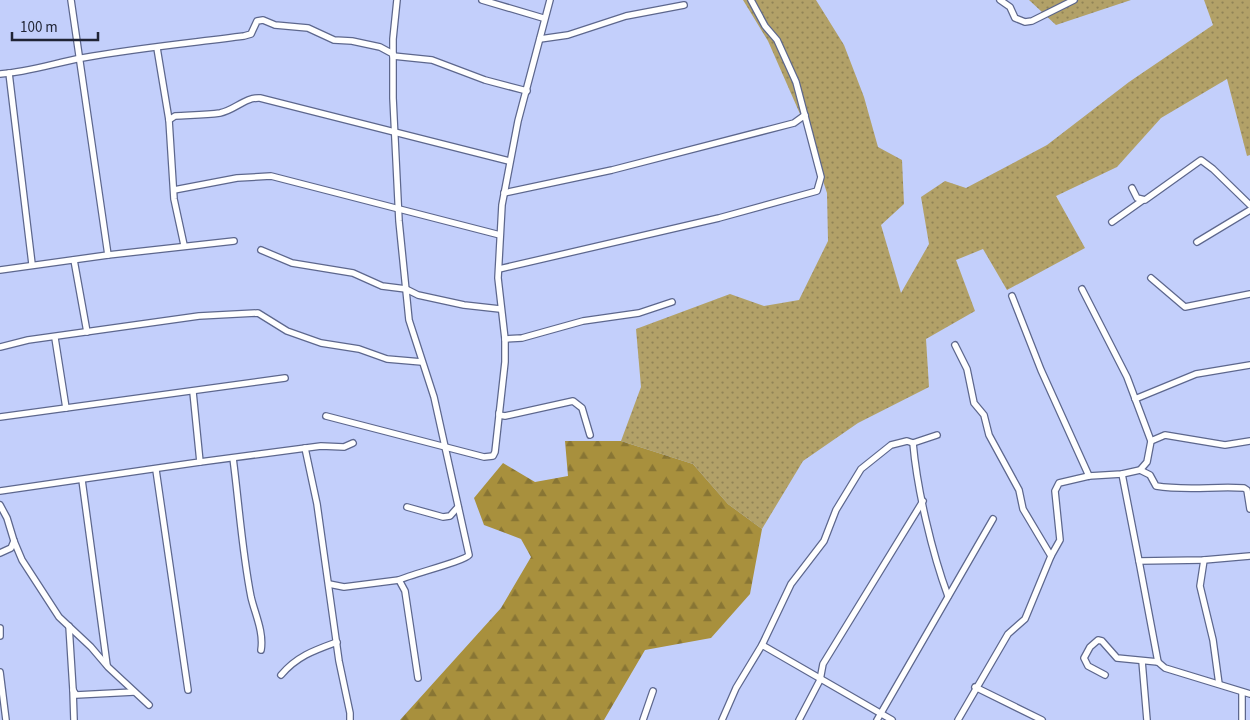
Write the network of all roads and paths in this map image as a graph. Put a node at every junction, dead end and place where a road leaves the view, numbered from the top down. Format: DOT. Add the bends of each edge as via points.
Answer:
graph roads {
  1 [pos="71,0"];
  2 [pos="397,0"];
  3 [pos="482,0"];
  4 [pos="550,0"];
  5 [pos="751,0"];
  6 [pos="1000,0"];
  7 [pos="1074,0"];
  8 [pos="684,5"];
  9 [pos="543,18"];
  10 [pos="540,40"];
  11 [pos="157,48"];
  12 [pos="393,55"];
  13 [pos="80,58"];
  14 [pos="9,73"];
  15 [pos="0,74"];
  16 [pos="527,91"];
  17 [pos="168,112"];
  18 [pos="805,115"];
  19 [pos="175,116"];
  20 [pos="169,120"];
  21 [pos="395,132"];
  22 [pos="509,161"];
  23 [pos="1132,188"];
  24 [pos="174,190"];
  25 [pos="504,193"];
  26 [pos="1143,200"];
  27 [pos="1250,205"];
  28 [pos="399,208"];
  29 [pos="1250,210"];
  30 [pos="1112,222"];
  31 [pos="500,235"];
  32 [pos="234,241"];
  33 [pos="1198,242"];
  34 [pos="184,245"];
  35 [pos="261,250"];
  36 [pos="108,255"];
  37 [pos="74,260"];
  38 [pos="32,264"];
  39 [pos="500,269"];
  40 [pos="0,270"];
  41 [pos="1151,278"];
  42 [pos="1082,288"];
  43 [pos="406,289"];
  44 [pos="1250,294"];
  45 [pos="1012,296"];
  46 [pos="672,302"];
  47 [pos="500,309"];
  48 [pos="87,332"];
  49 [pos="55,338"];
  50 [pos="505,339"];
  51 [pos="955,345"];
  52 [pos="0,346"];
  53 [pos="422,362"];
  54 [pos="1250,366"];
  55 [pos="285,378"];
  56 [pos="193,392"];
  57 [pos="1135,399"];
  58 [pos="66,408"];
  59 [pos="499,412"];
  60 [pos="326,416"];
  61 [pos="0,417"];
  62 [pos="590,435"];
  63 [pos="937,435"];
  64 [pos="1151,441"];
  65 [pos="1250,441"];
  66 [pos="353,443"];
  67 [pos="913,443"];
  68 [pos="444,447"];
  69 [pos="304,448"];
  70 [pos="233,458"];
  71 [pos="200,462"];
  72 [pos="156,470"];
  73 [pos="1140,470"];
  74 [pos="1122,474"];
  75 [pos="1089,476"];
  76 [pos="82,480"];
  77 [pos="0,491"];
  78 [pos="922,501"];
  79 [pos="0,505"];
  80 [pos="407,507"];
  81 [pos="458,508"];
  82 [pos="1250,509"];
  83 [pos="993,519"];
  84 [pos="14,541"];
  85 [pos="0,553"];
  86 [pos="1051,556"];
  87 [pos="1250,556"];
  88 [pos="1204,560"];
  89 [pos="1139,561"];
  90 [pos="399,580"];
  91 [pos="329,584"];
  92 [pos="948,596"];
  93 [pos="69,626"];
  94 [pos="0,628"];
  95 [pos="0,636"];
  96 [pos="337,642"];
  97 [pos="762,645"];
  98 [pos="261,650"];
  99 [pos="1142,661"];
  100 [pos="1158,662"];
  101 [pos="108,667"];
  102 [pos="1216,667"];
  103 [pos="0,672"];
  104 [pos="281,675"];
  105 [pos="1105,675"];
  106 [pos="418,678"];
  107 [pos="820,680"];
  108 [pos="1209,680"];
  109 [pos="1219,684"];
  110 [pos="975,687"];
  111 [pos="73,690"];
  112 [pos="188,690"];
  113 [pos="654,691"];
  114 [pos="134,692"];
  115 [pos="1242,692"];
  116 [pos="1250,694"];
  117 [pos="149,706"];
  118 [pos="880,713"];
  119 [pos="6,720"];
  120 [pos="74,720"];
  121 [pos="350,720"];
  122 [pos="643,720"];
  123 [pos="722,720"];
  124 [pos="799,720"];
  125 [pos="876,720"];
  126 [pos="892,720"];
  127 [pos="958,720"];
  128 [pos="1042,720"];
  129 [pos="1147,720"];
  130 [pos="1242,720"];
  1 -- 13 [label="street"];
  2 -- 12 [label="street"];
  3 -- 9 [label="street"];
  4 -- 9 [label="street"];
  5 -- 18 [label="street" via="783,51"];
  6 -- 7 [label="street" via="1010,7 1016,18 1025,22"];
  8 -- 10 [label="street" via="626,16 568,35"];
  9 -- 10 [label="street"];
  10 -- 16 [label="street"];
  11 -- 12 [label="street" via="248,35 257,21 263,20 275,25 308,28 334,40 380,47"];
  11 -- 13 [label="street"];
  11 -- 17 [label="street"];
  12 -- 16 [label="street" via="432,60 485,80"];
  12 -- 21 [label="street"];
  13 -- 14 [label="street"];
  13 -- 36 [label="street"];
  14 -- 15 [label="street"];
  14 -- 38 [label="street"];
  16 -- 22 [label="street"];
  17 -- 19 [label="street"];
  17 -- 20 [label="street"];
  18 -- 25 [label="street" via="794,123 612,170"];
  18 -- 39 [label="street" via="821,177 817,191 719,218"];
  19 -- 20 [label="street"];
  19 -- 21 [label="street" via="220,113 254,98"];
  20 -- 24 [label="street"];
  21 -- 22 [label="street"];
  21 -- 28 [label="street"];
  22 -- 25 [label="street"];
  23 -- 26 [label="street"];
  24 -- 28 [label="street" via="230,179 271,176"];
  24 -- 34 [label="street"];
  25 -- 31 [label="street"];
  26 -- 27 [label="street" via="1199,160 1214,169"];
  26 -- 30 [label="street"];
  28 -- 31 [label="street" via="408,213"];
  28 -- 43 [label="street"];
  29 -- 33 [label="street"];
  31 -- 39 [label="street"];
  32 -- 34 [label="street"];
  34 -- 36 [label="street"];
  35 -- 43 [label="street" via="292,263 354,273 382,286"];
  36 -- 37 [label="street"];
  37 -- 38 [label="street"];
  37 -- 48 [label="street"];
  38 -- 40 [label="street"];
  39 -- 47 [label="street"];
  41 -- 44 [label="street" via="1185,307"];
  42 -- 57 [label="street"];
  43 -- 47 [label="street" via="449,302"];
  43 -- 53 [label="street" via="409,320"];
  45 -- 75 [label="street" via="1040,370"];
  46 -- 50 [label="street" via="639,313 583,321"];
  47 -- 50 [label="street"];
  48 -- 49 [label="street"];
  48 -- 53 [label="street" via="199,316 258,313 287,331 321,343 387,359"];
  49 -- 52 [label="street"];
  49 -- 58 [label="street"];
  50 -- 59 [label="street"];
  51 -- 86 [label="street" via="967,369 974,403 984,415 989,435 1020,492 1023,509"];
  53 -- 68 [label="street" via="434,397"];
  54 -- 57 [label="street" via="1196,374"];
  55 -- 56 [label="street"];
  56 -- 58 [label="street"];
  56 -- 71 [label="street"];
  57 -- 64 [label="street"];
  58 -- 61 [label="street"];
  59 -- 62 [label="street" via="504,416 573,401 582,408"];
  59 -- 68 [label="street" via="493,456 484,457"];
  60 -- 68 [label="street"];
  63 -- 67 [label="street"];
  64 -- 65 [label="street" via="1165,435 1225,445"];
  64 -- 73 [label="street" via="1147,462"];
  66 -- 69 [label="street" via="344,447"];
  67 -- 78 [label="street"];
  67 -- 97 [label="street" via="907,441 891,445 861,469 836,510 824,541 791,584"];
  68 -- 81 [label="street"];
  69 -- 70 [label="street"];
  69 -- 91 [label="street" via="317,504"];
  70 -- 71 [label="street"];
  70 -- 98 [label="street" via="252,598 262,635"];
  71 -- 72 [label="street"];
  72 -- 76 [label="street"];
  72 -- 112 [label="street"];
  73 -- 74 [label="street"];
  73 -- 82 [label="street" via="1150,475 1156,486 1244,488"];
  74 -- 75 [label="street"];
  74 -- 89 [label="street"];
  75 -- 86 [label="street" via="1056,486 1060,540"];
  76 -- 77 [label="street"];
  76 -- 101 [label="street"];
  78 -- 92 [label="street"];
  78 -- 107 [label="street" via="823,664"];
  79 -- 84 [label="street"];
  80 -- 81 [label="street" via="443,517 450,516"];
  81 -- 90 [label="street" via="468,558"];
  83 -- 92 [label="street"];
  84 -- 85 [label="street" via="11,548"];
  84 -- 93 [label="street" via="22,560 53,608"];
  86 -- 110 [label="street" via="1025,618 1008,634"];
  87 -- 88 [label="street"];
  88 -- 89 [label="street"];
  88 -- 102 [label="street" via="1200,586"];
  89 -- 100 [label="street"];
  90 -- 91 [label="street" via="344,587"];
  90 -- 106 [label="street" via="405,591"];
  91 -- 96 [label="street"];
  92 -- 118 [label="street"];
  93 -- 101 [label="street"];
  93 -- 111 [label="street"];
  94 -- 95 [label="street"];
  96 -- 104 [label="street" via="304,654"];
  96 -- 121 [label="street"];
  97 -- 107 [label="street"];
  97 -- 123 [label="street" via="736,688"];
  99 -- 100 [label="street"];
  99 -- 105 [label="street" via="1117,658 1098,640 1084,658 1088,666"];
  99 -- 129 [label="street"];
  100 -- 108 [label="street" via="1165,668"];
  101 -- 114 [label="street"];
  102 -- 108 [label="street"];
  102 -- 109 [label="street"];
  103 -- 119 [label="street"];
  107 -- 118 [label="street"];
  107 -- 124 [label="street"];
  108 -- 109 [label="street"];
  109 -- 115 [label="street"];
  110 -- 127 [label="street"];
  110 -- 128 [label="street"];
  111 -- 114 [label="street" via="76,695"];
  111 -- 120 [label="street"];
  113 -- 122 [label="street"];
  114 -- 117 [label="street"];
  115 -- 116 [label="street"];
  115 -- 130 [label="street"];
  118 -- 125 [label="street"];
  118 -- 126 [label="street"];
}
